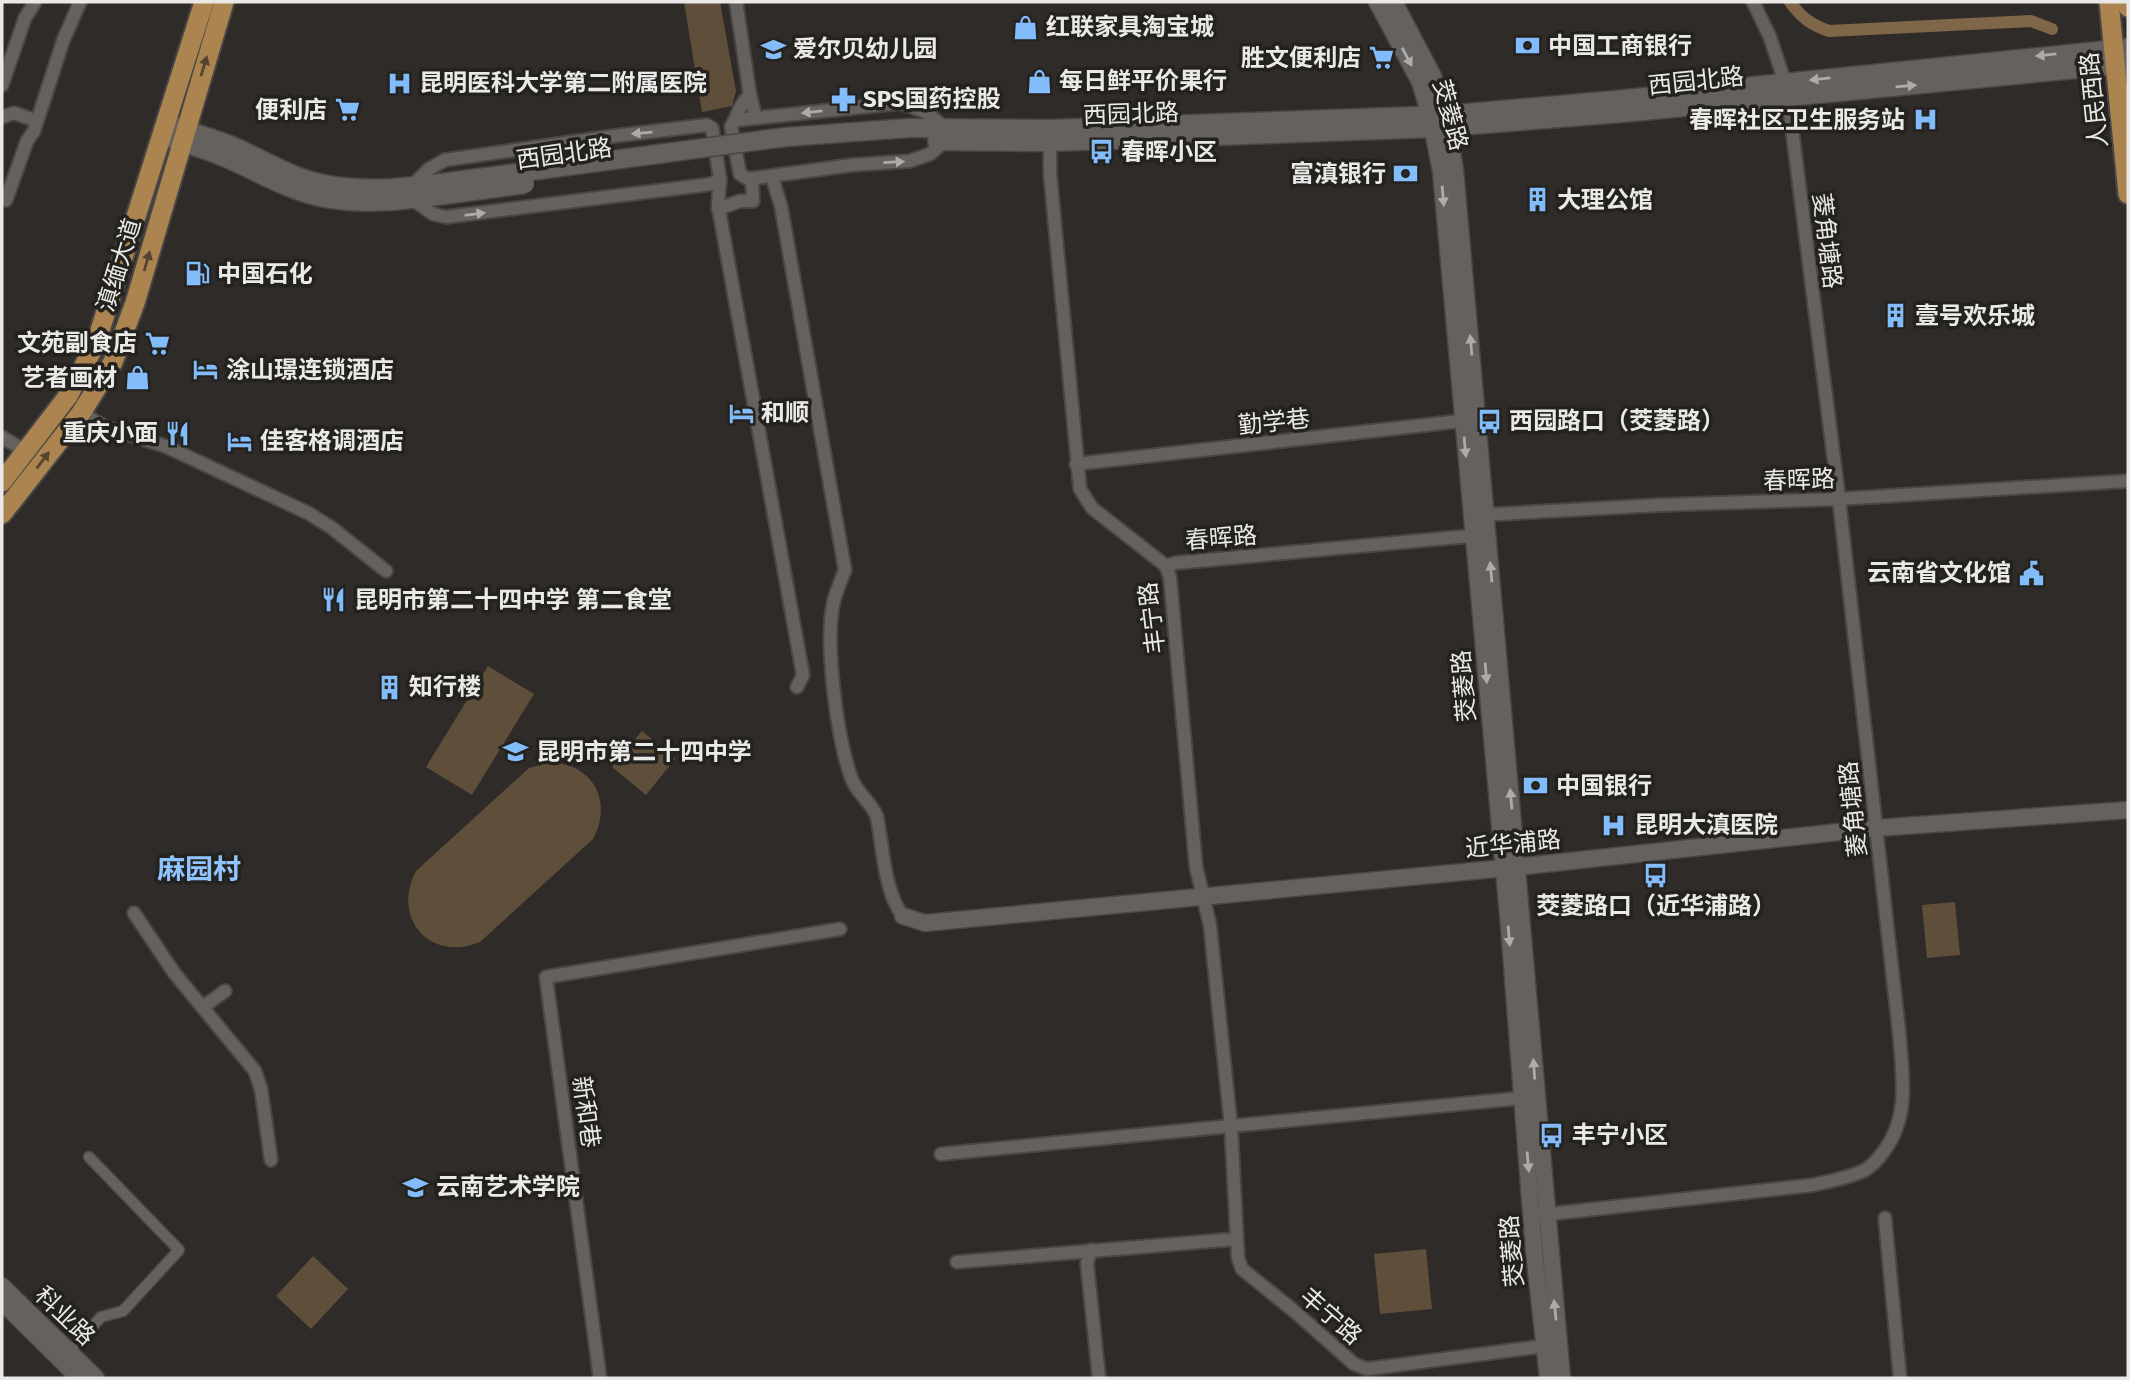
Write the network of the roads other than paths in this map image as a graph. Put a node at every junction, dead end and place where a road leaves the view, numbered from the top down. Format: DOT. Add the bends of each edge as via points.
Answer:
graph roads {
  1 [pos="35,2"];
  2 [pos="80,2"];
  3 [pos="204,2"];
  4 [pos="224,2"];
  5 [pos="736,2"];
  6 [pos="1377,2"];
  7 [pos="1394,2"];
  8 [pos="1753,2"];
  9 [pos="2109,2"];
  10 [pos="2128,2"];
  11 [pos="2128,8"];
  12 [pos="2121,57"];
  13 [pos="2,85"];
  14 [pos="1786,90"];
  15 [pos="750,95"];
  16 [pos="2,117"];
  17 [pos="756,118"];
  18 [pos="737,120"];
  19 [pos="37,121"];
  20 [pos="1439,121"];
  21 [pos="174,133"];
  22 [pos="945,135"];
  23 [pos="1049,142"];
  24 [pos="772,177"];
  25 [pos="720,179"];
  26 [pos="752,179"];
  27 [pos="411,193"];
  28 [pos="2128,194"];
  29 [pos="6,200"];
  30 [pos="718,209"];
  31 [pos="81,413"];
  32 [pos="1470,420"];
  33 [pos="2,438"];
  34 [pos="25,451"];
  35 [pos="1076,464"];
  36 [pos="2128,481"];
  37 [pos="2,482"];
  38 [pos="1839,499"];
  39 [pos="2,514"];
  40 [pos="1479,515"];
  41 [pos="1481,535"];
  42 [pos="1166,566"];
  43 [pos="386,571"];
  44 [pos="797,687"];
  45 [pos="2128,810"];
  46 [pos="1876,828"];
  47 [pos="1509,867"];
  48 [pos="1204,897"];
  49 [pos="134,913"];
  50 [pos="902,916"];
  51 [pos="840,929"];
  52 [pos="225,991"];
  53 [pos="203,1007"];
  54 [pos="1522,1098"];
  55 [pos="1231,1127"];
  56 [pos="941,1154"];
  57 [pos="89,1157"];
  58 [pos="271,1160"];
  59 [pos="1539,1215"];
  60 [pos="1885,1218"];
  61 [pos="1236,1239"];
  62 [pos="1091,1250"];
  63 [pos="957,1262"];
  64 [pos="2,1286"];
  65 [pos="2,1303"];
  66 [pos="1544,1346"];
  67 [pos="69,1352"];
  68 [pos="1368,1374"];
  69 [pos="79,1378"];
  70 [pos="96,1378"];
  71 [pos="600,1378"];
  72 [pos="1099,1378"];
  73 [pos="1548,1378"];
  74 [pos="1562,1378"];
  75 [pos="1900,1378"];
  1 -- 13 [label="street"];
  2 -- 19 [label="street"];
  3 -- 21 [label="main road, 滇缅大道"];
  21 -- 4 [label="main road, 滇缅大道, one-way"];
  5 -- 15 [label="street"];
  6 -- 20 [label="street, 茭菱路, one-way"];
  7 -- 20 [label="street, 茭菱路" via="1433,76"];
  8 -- 14 [label="street, 菱角塘路" via="1770,37"];
  9 -- 12 [label="main road, 人民西路"];
  10 -- 11 [label="main road"];
  12 -- 14 [label="main road, 西园北路"];
  12 -- 28 [label="main road, 人民西路"];
  14 -- 20 [label="main road, 西园北路"];
  14 -- 38 [label="street, 菱角塘路"];
  15 -- 17 [label="street"];
  15 -- 18 [label="street" via="737,111"];
  16 -- 19 [label="street" via="14,113"];
  17 -- 18 [label="street"];
  22 -- 17 [label="street, one-way" via="926,112 900,103"];
  18 -- 26 [label="street" via="731,127 740,174"];
  19 -- 29 [label="street"];
  20 -- 22 [label="main road, 西园北路" via="1065,128"];
  20 -- 23 [label="main road, 西园北路"];
  20 -- 32 [label="street, 茭菱路" via="1455,170"];
  21 -- 27 [label="main road, 西园北路" via="228,144 307,180"];
  31 -- 21 [label="main road, 滇缅大道, one-way" via="113,362 135,303"];
  21 -- 34 [label="main road, 滇缅大道" via="96,343 68,396"];
  22 -- 23 [label="main road, 西园北路"];
  24 -- 22 [label="street, one-way" via="910,161 930,154"];
  22 -- 27 [label="main road, 西园北路, bridge" via="909,134"];
  23 -- 35 [label="street, 丰宁路"];
  24 -- 26 [label="street"];
  24 -- 50 [label="street" via="782,206 845,570 834,602 830,650 837,712 851,778 874,808 891,892"];
  27 -- 25 [label="street, one-way" via="433,214 446,217 712,184"];
  25 -- 27 [label="street, one-way" via="712,128 707,125 445,160 429,169"];
  25 -- 30 [label="street"];
  26 -- 30 [label="street" via="753,201"];
  30 -- 44 [label="street" via="803,675"];
  39 -- 31 [label="main road, 滇缅大道, one-way"];
  31 -- 43 [label="street" via="297,507"];
  32 -- 35 [label="street, 勤学巷"];
  32 -- 40 [label="street, 茭菱路"];
  33 -- 34 [label="street"];
  34 -- 37 [label="main road, 滇缅大道"];
  35 -- 42 [label="street, 丰宁路" via="1080,489 1092,508"];
  36 -- 38 [label="street, 春晖路"];
  38 -- 40 [label="street, 春晖路"];
  38 -- 46 [label="street, 菱角塘路"];
  40 -- 41 [label="street, 茭菱路"];
  41 -- 42 [label="street, 春晖路"];
  41 -- 47 [label="street, 茭菱路"];
  42 -- 48 [label="street, 丰宁路" via="1176,625 1196,867"];
  45 -- 46 [label="street, 近华浦路"];
  46 -- 47 [label="street, 近华浦路"];
  46 -- 59 [label="street, 菱角塘路" via="1904,1098 1894,1138 1877,1160 1841,1179 1813,1185"];
  47 -- 48 [label="street, 近华浦路"];
  47 -- 54 [label="street, 茭菱路, one-way"];
  59 -- 47 [label="street, 茭菱路, one-way"];
  48 -- 50 [label="street, 近华浦路" via="925,923"];
  48 -- 55 [label="street, 丰宁路"];
  49 -- 53 [label="street"];
  51 -- 71 [label="street, 新和巷" via="546,977"];
  52 -- 53 [label="street"];
  53 -- 58 [label="street" via="255,1072"];
  54 -- 55 [label="street"];
  54 -- 59 [label="street, 茭菱路, one-way"];
  55 -- 56 [label="street"];
  55 -- 61 [label="street, 丰宁路"];
  57 -- 67 [label="street" via="179,1250 123,1311 101,1317"];
  59 -- 66 [label="street, 茭菱路"];
  74 -- 59 [label="street, 茭菱路, one-way"];
  60 -- 75 [label="street"];
  61 -- 62 [label="street"];
  61 -- 68 [label="street, 丰宁路" via="1242,1269"];
  62 -- 63 [label="street"];
  62 -- 72 [label="street" via="1087,1263"];
  64 -- 67 [label="street, 科业路"];
  65 -- 69 [label="street, 科业路"];
  66 -- 68 [label="street, 丰宁路"];
  66 -- 73 [label="street, 茭菱路"];
  67 -- 70 [label="street, 科业路"];
}
